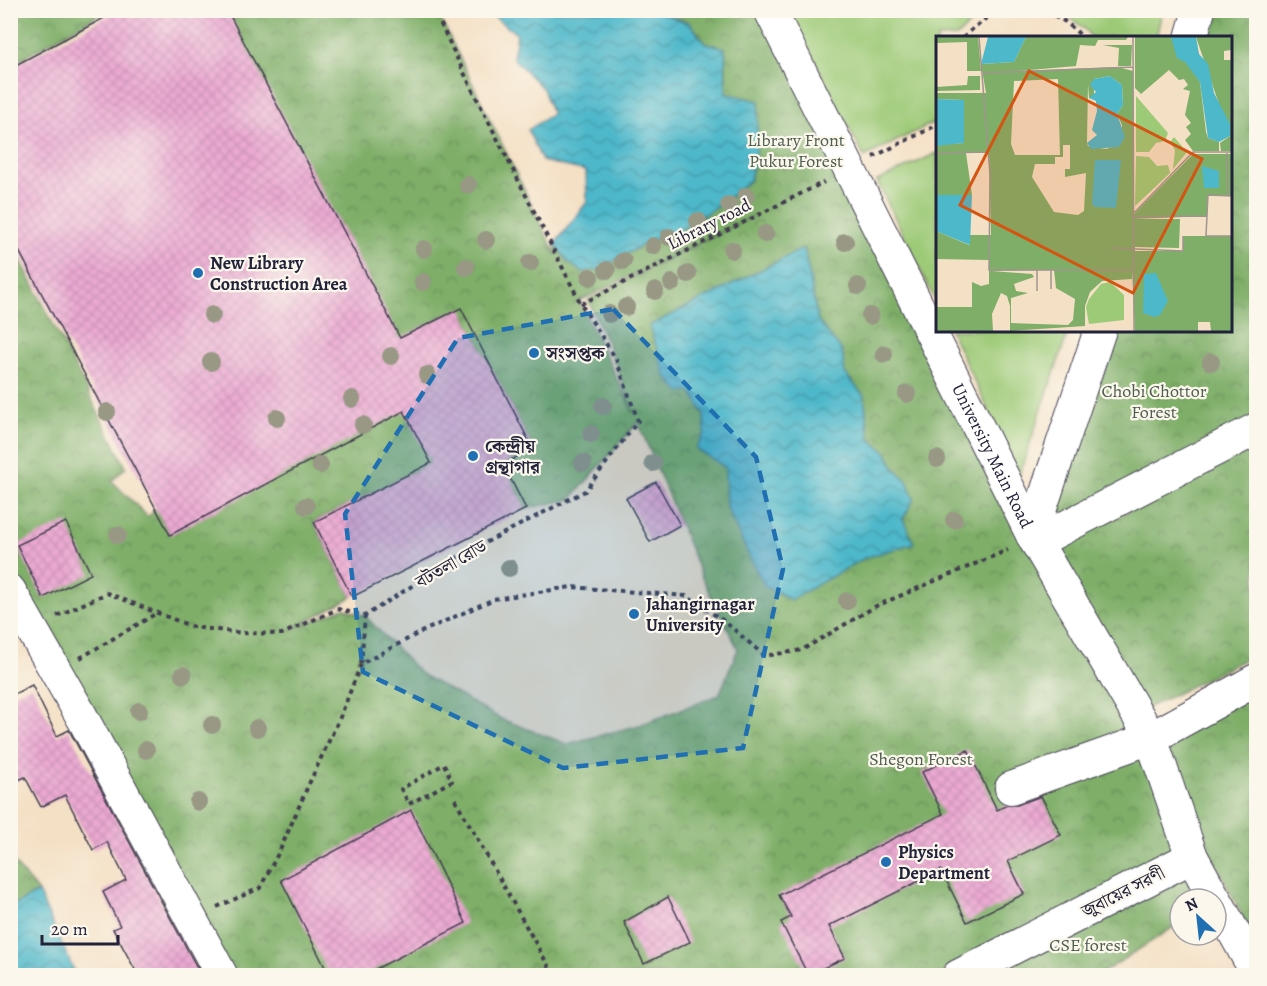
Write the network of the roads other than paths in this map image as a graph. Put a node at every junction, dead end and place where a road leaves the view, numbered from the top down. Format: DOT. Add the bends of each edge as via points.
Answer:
graph roads {
  1 [pos="770,10"];
  2 [pos="1198,10"];
  3 [pos="1192,36"];
  4 [pos="1099,332"];
  5 [pos="1257,429"];
  6 [pos="1034,538"];
  7 [pos="11,592"];
  8 [pos="1257,680"];
  9 [pos="1151,738"];
  10 [pos="1011,788"];
  11 [pos="1191,857"];
  12 [pos="1208,887"];
  13 [pos="1228,921"];
  14 [pos="1257,972"];
  15 [pos="222,975"];
  16 [pos="958,975"];
  1 -- 6 [label="street, University Main Road"];
  2 -- 3 [label="street"];
  4 -- 6 [label="street"];
  5 -- 6 [label="street"];
  6 -- 9 [label="street, University Main Road"];
  7 -- 15 [label="street"];
  8 -- 9 [label="street"];
  9 -- 10 [label="street"];
  9 -- 11 [label="street, University Main Road"];
  11 -- 12 [label="street, University Main Road"];
  11 -- 16 [label="street, জুবায়ের সরণী"];
  13 -- 14 [label="street, University Main Road"];
}
